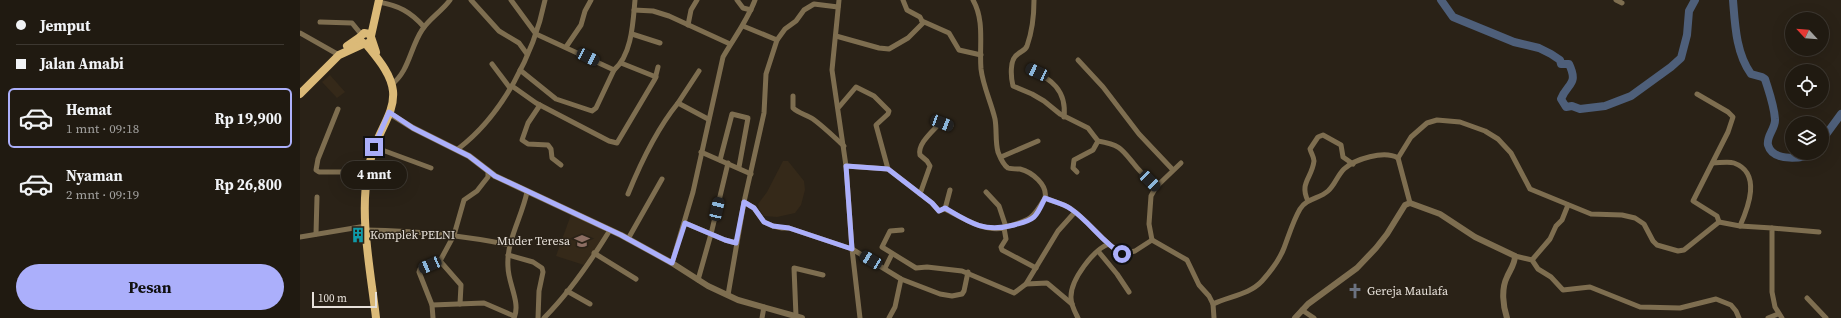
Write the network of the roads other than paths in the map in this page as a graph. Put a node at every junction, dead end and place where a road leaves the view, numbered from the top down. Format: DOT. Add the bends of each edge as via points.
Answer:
graph roads {
  1 [pos="450,0"];
  2 [pos="470,0"];
  3 [pos="511,0"];
  4 [pos="545,0"];
  5 [pos="591,0"];
  6 [pos="635,0"];
  7 [pos="737,0"];
  8 [pos="755,0"];
  9 [pos="839,0"];
  10 [pos="903,0"];
  11 [pos="973,0"];
  12 [pos="1034,0"];
  13 [pos="1616,0"];
  14 [pos="379,1"];
  15 [pos="695,1"];
  16 [pos="815,2"];
  17 [pos="1622,3"];
  18 [pos="838,7"];
  19 [pos="634,10"];
  20 [pos="751,10"];
  21 [pos="922,21"];
  22 [pos="320,22"];
  23 [pos="688,25"];
  24 [pos="743,26"];
  25 [pos="424,27"];
  26 [pos="300,33"];
  27 [pos="536,34"];
  28 [pos="632,34"];
  29 [pos="836,36"];
  30 [pos="365,38"];
  31 [pos="777,40"];
  32 [pos="660,43"];
  33 [pos="730,44"];
  34 [pos="566,47"];
  35 [pos="337,54"];
  36 [pos="527,54"];
  37 [pos="981,55"];
  38 [pos="1078,60"];
  39 [pos="621,63"];
  40 [pos="492,64"];
  41 [pos="658,67"];
  42 [pos="1029,68"];
  43 [pos="520,70"];
  44 [pos="614,70"];
  45 [pos="699,71"];
  46 [pos="656,77"];
  47 [pos="391,84"];
  48 [pos="511,87"];
  49 [pos="300,90"];
  50 [pos="300,94"];
  51 [pos="1697,94"];
  52 [pos="793,96"];
  53 [pos="678,104"];
  54 [pos="540,105"];
  55 [pos="839,107"];
  56 [pos="338,109"];
  57 [pos="389,112"];
  58 [pos="1064,116"];
  59 [pos="708,119"];
  60 [pos="951,126"];
  61 [pos="1038,140"];
  62 [pos="1098,141"];
  63 [pos="844,146"];
  64 [pos="374,147"];
  65 [pos="458,150"];
  66 [pos="701,152"];
  67 [pos="1001,157"];
  68 [pos="1398,158"];
  69 [pos="720,160"];
  70 [pos="728,163"];
  71 [pos="1180,163"];
  72 [pos="1713,163"];
  73 [pos="1353,164"];
  74 [pos="561,165"];
  75 [pos="846,166"];
  76 [pos="739,167"];
  77 [pos="431,168"];
  78 [pos="888,169"];
  79 [pos="488,170"];
  80 [pos="1173,170"];
  81 [pos="368,172"];
  82 [pos="1077,172"];
  83 [pos="751,174"];
  84 [pos="662,179"];
  85 [pos="1156,187"];
  86 [pos="950,190"];
  87 [pos="527,192"];
  88 [pos="986,192"];
  89 [pos="628,194"];
  90 [pos="920,194"];
  91 [pos="317,197"];
  92 [pos="1045,198"];
  93 [pos="1308,201"];
  94 [pos="744,202"];
  95 [pos="1410,203"];
  96 [pos="1568,205"];
  97 [pos="945,208"];
  98 [pos="1075,212"];
  99 [pos="1720,222"];
  100 [pos="685,223"];
  101 [pos="1740,226"];
  102 [pos="366,228"];
  103 [pos="1005,228"];
  104 [pos="1772,228"];
  105 [pos="610,230"];
  106 [pos="902,230"];
  107 [pos="1819,232"];
  108 [pos="316,234"];
  109 [pos="711,234"];
  110 [pos="454,235"];
  111 [pos="300,237"];
  112 [pos="628,239"];
  113 [pos="1152,240"];
  114 [pos="736,243"];
  115 [pos="1109,244"];
  116 [pos="510,245"];
  117 [pos="852,249"];
  118 [pos="1098,251"];
  119 [pos="594,254"];
  120 [pos="892,254"];
  121 [pos="508,255"];
  122 [pos="1515,256"];
  123 [pos="1532,260"];
  124 [pos="440,261"];
  125 [pos="672,263"];
  126 [pos="885,268"];
  127 [pos="1036,268"];
  128 [pos="968,272"];
  129 [pos="823,275"];
  130 [pos="636,279"];
  131 [pos="901,279"];
  132 [pos="698,280"];
  133 [pos="1026,284"];
  134 [pos="567,291"];
  135 [pos="1129,292"];
  136 [pos="728,295"];
  137 [pos="1807,298"];
  138 [pos="460,304"];
  139 [pos="590,304"];
  140 [pos="1072,304"];
  141 [pos="1213,304"];
  142 [pos="432,305"];
  143 [pos="764,307"];
  144 [pos="1302,310"];
  145 [pos="1778,314"];
  146 [pos="796,316"];
  147 [pos="514,317"];
  148 [pos="376,318"];
  149 [pos="433,318"];
  150 [pos="538,318"];
  151 [pos="544,318"];
  152 [pos="762,318"];
  153 [pos="802,318"];
  154 [pos="860,318"];
  155 [pos="889,318"];
  156 [pos="1078,318"];
  157 [pos="1214,318"];
  158 [pos="1295,318"];
  159 [pos="1314,318"];
  160 [pos="1507,318"];
  161 [pos="1739,318"];
  162 [pos="1768,318"];
  163 [pos="1782,318"];
  164 [pos="1826,318"];
  1 -- 25 [label="street"];
  2 -- 36 [label="street" via="499,31 519,43"];
  3 -- 27 [label="street"];
  4 -- 27 [label="street"];
  5 -- 34 [label="street" via="581,25"];
  6 -- 19 [label="street"];
  7 -- 20 [label="street" via="743,8"];
  8 -- 20 [label="street"];
  9 -- 18 [label="street"];
  10 -- 21 [label="street" via="907,10"];
  11 -- 37 [label="street" via="979,16"];
  12 -- 58 [label="street" via="1026,46 1016,55 1013,62 1012,84 1015,88 1038,97"];
  13 -- 17 [label="street"];
  14 -- 25 [label="street" via="411,13"];
  14 -- 30 [label="main road"];
  15 -- 23 [label="street"];
  16 -- 18 [label="street"];
  16 -- 31 [label="street" via="804,10"];
  18 -- 29 [label="street"];
  19 -- 23 [label="street" via="658,13"];
  19 -- 28 [label="street"];
  20 -- 24 [label="street"];
  21 -- 29 [label="street" via="920,27 908,38 889,49"];
  21 -- 37 [label="street" via="949,33 959,50"];
  22 -- 30 [label="street" via="352,24"];
  23 -- 33 [label="street"];
  24 -- 31 [label="street"];
  24 -- 33 [label="street"];
  25 -- 47 [label="street" via="412,48 403,73"];
  26 -- 35 [label="street"];
  27 -- 34 [label="street"];
  27 -- 36 [label="street"];
  28 -- 32 [label="street"];
  28 -- 39 [label="street"];
  29 -- 55 [label="street" via="832,70"];
  30 -- 35 [label="main road"];
  30 -- 47 [label="main road"];
  31 -- 83 [label="street" via="767,70 764,113"];
  33 -- 59 [label="street" via="723,57"];
  34 -- 44 [label="street"];
  35 -- 49 [label="main road"];
  35 -- 50 [label="main road"];
  36 -- 43 [label="street"];
  37 -- 67 [label="street" via="981,69 995,120 996,143"];
  38 -- 80 [label="street" via="1144,140"];
  39 -- 44 [label="street"];
  39 -- 46 [label="street"];
  40 -- 48 [label="street"];
  41 -- 46 [label="street"];
  42 -- 58 [label="street" via="1053,82 1065,103"];
  43 -- 44 [label="street" via="556,99 592,111 596,108"];
  43 -- 48 [label="street"];
  45 -- 53 [label="street"];
  46 -- 54 [label="street" via="616,143"];
  47 -- 57 [label="main road" via="393,94"];
  48 -- 54 [label="street"];
  48 -- 65 [label="street" via="478,131"];
  51 -- 72 [label="street" via="1733,117"];
  52 -- 63 [label="street" via="795,110 824,127"];
  53 -- 59 [label="street"];
  53 -- 89 [label="street" via="660,129"];
  54 -- 74 [label="street" via="528,123 522,140 528,144 548,145 552,158"];
  55 -- 63 [label="street"];
  55 -- 78 [label="street" via="854,88 858,87 874,96 888,110 888,114 876,125"];
  56 -- 81 [label="street" via="316,170"];
  57 -- 64 [label="main road"];
  57 -- 65 [label="street" via="413,128"];
  58 -- 62 [label="street" via="1088,128"];
  59 -- 66 [label="street"];
  60 -- 90 [label="street" via="940,123 920,150 920,155 930,166"];
  61 -- 67 [label="street"];
  62 -- 82 [label="street" via="1093,150 1074,160 1073,166"];
  62 -- 85 [label="street" via="1123,150"];
  63 -- 75 [label="street"];
  64 -- 77 [label="street"];
  64 -- 81 [label="main road"];
  65 -- 79 [label="street"];
  66 -- 69 [label="street"];
  66 -- 100 [label="street"];
  67 -- 92 [label="street" via="1006,167 1027,172 1040,183 1046,190"];
  68 -- 73 [label="street" via="1391,154 1381,154"];
  68 -- 95 [label="street"];
  68 -- 96 [label="street" via="1411,137 1427,122 1460,122 1498,139 1511,153 1530,189"];
  69 -- 70 [label="street"];
  69 -- 76 [label="street" via="732,114 747,117 749,121"];
  70 -- 76 [label="street"];
  70 -- 109 [label="street"];
  71 -- 80 [label="street"];
  72 -- 99 [label="street" via="1693,201 1717,216"];
  72 -- 101 [label="street" via="1734,163 1747,174 1750,198"];
  73 -- 93 [label="street" via="1344,170 1328,191"];
  73 -- 93 [label="street" via="1343,156 1341,145 1323,135 1318,137 1310,149 1314,162 1304,187"];
  75 -- 78 [label="street"];
  75 -- 117 [label="street"];
  76 -- 83 [label="street"];
  78 -- 90 [label="street"];
  79 -- 87 [label="street"];
  79 -- 110 [label="street" via="488,177 477,191 464,200"];
  80 -- 85 [label="street"];
  81 -- 102 [label="main road" via="365,195"];
  83 -- 94 [label="street"];
  84 -- 112 [label="street"];
  85 -- 113 [label="street" via="1150,200 1149,224"];
  86 -- 97 [label="street"];
  87 -- 105 [label="street"];
  87 -- 116 [label="street"];
  88 -- 103 [label="street" via="999,206"];
  90 -- 97 [label="street" via="939,211"];
  91 -- 108 [label="street"];
  92 -- 98 [label="street" via="1059,202"];
  92 -- 103 [label="street" via="1029,220"];
  93 -- 141 [label="street" via="1300,210 1280,256 1260,283 1245,293"];
  94 -- 114 [label="street"];
  94 -- 117 [label="street" via="754,208 764,222 773,226 789,228"];
  95 -- 122 [label="street" via="1440,214 1475,237"];
  95 -- 144 [label="street" via="1405,205 1376,248 1351,272"];
  96 -- 99 [label="street" via="1591,214 1635,218 1644,224 1653,241 1678,251 1688,248"];
  96 -- 123 [label="street" via="1550,239"];
  97 -- 103 [label="street" via="982,227"];
  98 -- 115 [label="street"];
  98 -- 127 [label="street" via="1058,231"];
  99 -- 101 [label="street"];
  100 -- 109 [label="street"];
  100 -- 125 [label="street"];
  101 -- 104 [label="street"];
  102 -- 108 [label="street"];
  102 -- 110 [label="street"];
  102 -- 148 [label="main road"];
  103 -- 127 [label="street" via="1006,239 1002,250"];
  104 -- 107 [label="street"];
  104 -- 145 [label="street" via="1771,284"];
  105 -- 112 [label="street"];
  105 -- 119 [label="street"];
  106 -- 120 [label="street" via="890,231 882,246 882,249"];
  108 -- 111 [label="street"];
  109 -- 114 [label="street"];
  109 -- 132 [label="street"];
  110 -- 116 [label="street"];
  110 -- 124 [label="street"];
  112 -- 125 [label="street"];
  113 -- 115 [label="street" via="1125,254"];
  113 -- 141 [label="street" via="1187,260 1199,285"];
  114 -- 136 [label="street"];
  115 -- 118 [label="street"];
  116 -- 121 [label="street"];
  117 -- 126 [label="street"];
  117 -- 154 [label="street"];
  118 -- 135 [label="street"];
  118 -- 140 [label="street" via="1082,269 1072,292"];
  119 -- 130 [label="street"];
  119 -- 134 [label="street"];
  120 -- 126 [label="street"];
  120 -- 128 [label="street" via="916,268"];
  121 -- 147 [label="street" via="509,279 517,307"];
  121 -- 150 [label="street" via="533,262 542,268"];
  122 -- 123 [label="street"];
  122 -- 160 [label="street" via="1504,286"];
  123 -- 161 [label="street" via="1538,269 1551,277 1563,290 1590,287 1640,307 1680,308 1716,299 1731,305"];
  124 -- 138 [label="street" via="461,285"];
  124 -- 142 [label="street" via="420,269 419,272"];
  125 -- 132 [label="street"];
  126 -- 131 [label="street"];
  127 -- 133 [label="street"];
  128 -- 131 [label="street" via="964,291 955,296 940,294"];
  128 -- 133 [label="street" via="1011,293 1016,293"];
  129 -- 146 [label="street" via="794,268"];
  131 -- 155 [label="street" via="895,307"];
  132 -- 136 [label="street"];
  133 -- 140 [label="street" via="1047,283"];
  134 -- 139 [label="street"];
  134 -- 151 [label="street"];
  136 -- 143 [label="street"];
  137 -- 164 [label="street"];
  138 -- 142 [label="street"];
  138 -- 147 [label="street" via="484,303"];
  140 -- 156 [label="street"];
  141 -- 157 [label="street"];
  142 -- 149 [label="street"];
  143 -- 146 [label="street"];
  143 -- 152 [label="street"];
  144 -- 158 [label="street"];
  144 -- 159 [label="street"];
  145 -- 162 [label="street"];
  145 -- 163 [label="street"];
  146 -- 153 [label="street"];
}
